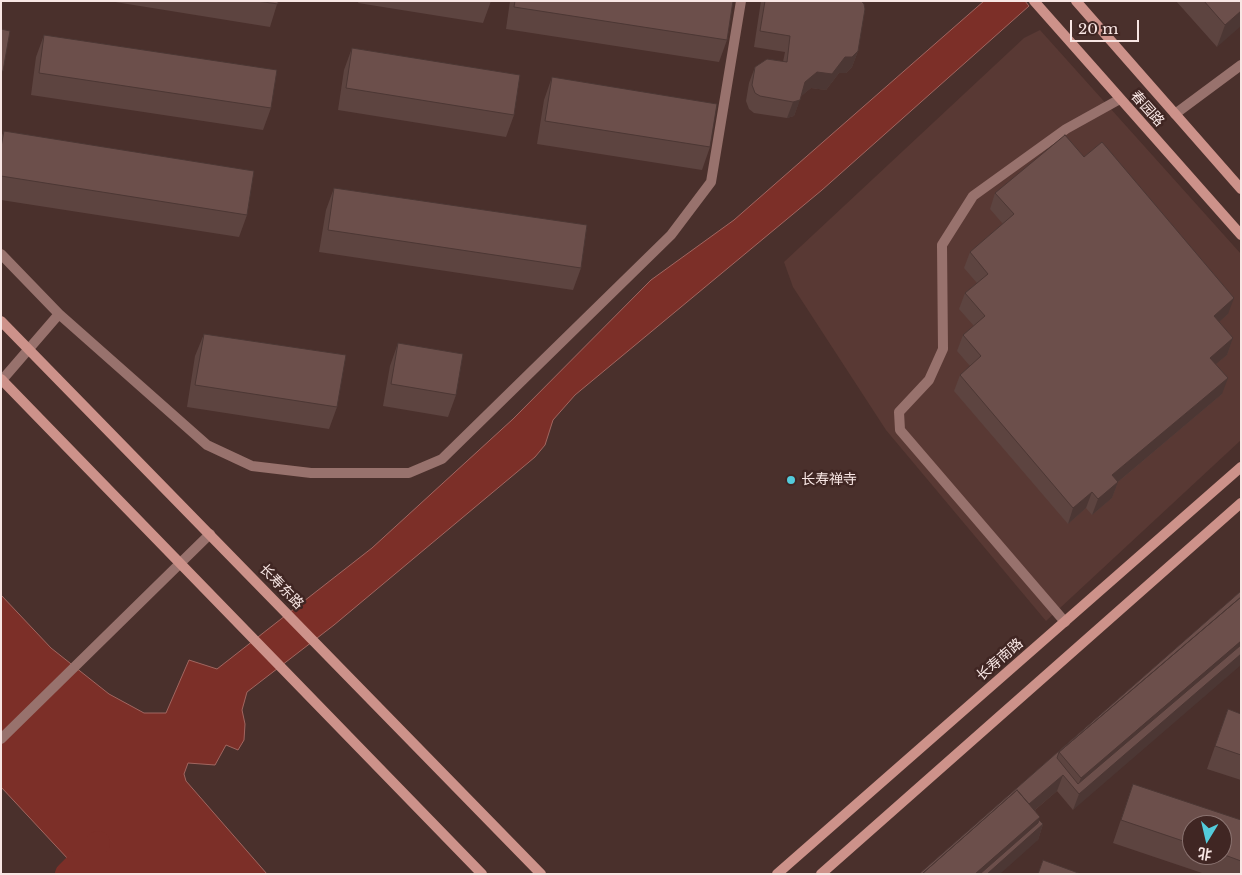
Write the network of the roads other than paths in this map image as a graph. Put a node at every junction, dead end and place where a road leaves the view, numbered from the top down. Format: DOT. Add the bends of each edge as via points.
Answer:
graph roads {
  1 [pos="741,1"];
  2 [pos="1034,1"];
  3 [pos="1076,1"];
  4 [pos="1241,65"];
  5 [pos="1120,99"];
  6 [pos="1175,114"];
  7 [pos="1241,189"];
  8 [pos="1241,235"];
  9 [pos="1,254"];
  10 [pos="59,314"];
  11 [pos="1,321"];
  12 [pos="29,349"];
  13 [pos="2,380"];
  14 [pos="1241,467"];
  15 [pos="1241,503"];
  16 [pos="210,534"];
  17 [pos="180,562"];
  18 [pos="1065,622"];
  19 [pos="1,739"];
  20 [pos="482,874"];
  21 [pos="540,874"];
  22 [pos="777,874"];
  23 [pos="821,874"];
  1 -- 10 [label="street" via="711,182 671,235 442,459 409,473 311,473 252,466 207,445"];
  2 -- 5 [label="main road, 春园路"];
  3 -- 6 [label="main road, 春园路"];
  4 -- 6 [label="street"];
  5 -- 8 [label="main road, 春园路"];
  5 -- 18 [label="street" via="1066,129 973,196 942,245 943,349 929,380 899,412 900,430"];
  6 -- 7 [label="main road, 春园路"];
  9 -- 10 [label="street"];
  10 -- 12 [label="street"];
  11 -- 12 [label="main road, 长寿东路"];
  12 -- 13 [label="street"];
  12 -- 16 [label="main road, 长寿东路"];
  13 -- 17 [label="main road"];
  14 -- 18 [label="main road, 长寿南路"];
  15 -- 23 [label="main road"];
  16 -- 17 [label="street"];
  16 -- 21 [label="main road, 长寿东路"];
  17 -- 19 [label="street"];
  17 -- 20 [label="main road"];
  18 -- 22 [label="main road, 长寿南路"];
}
